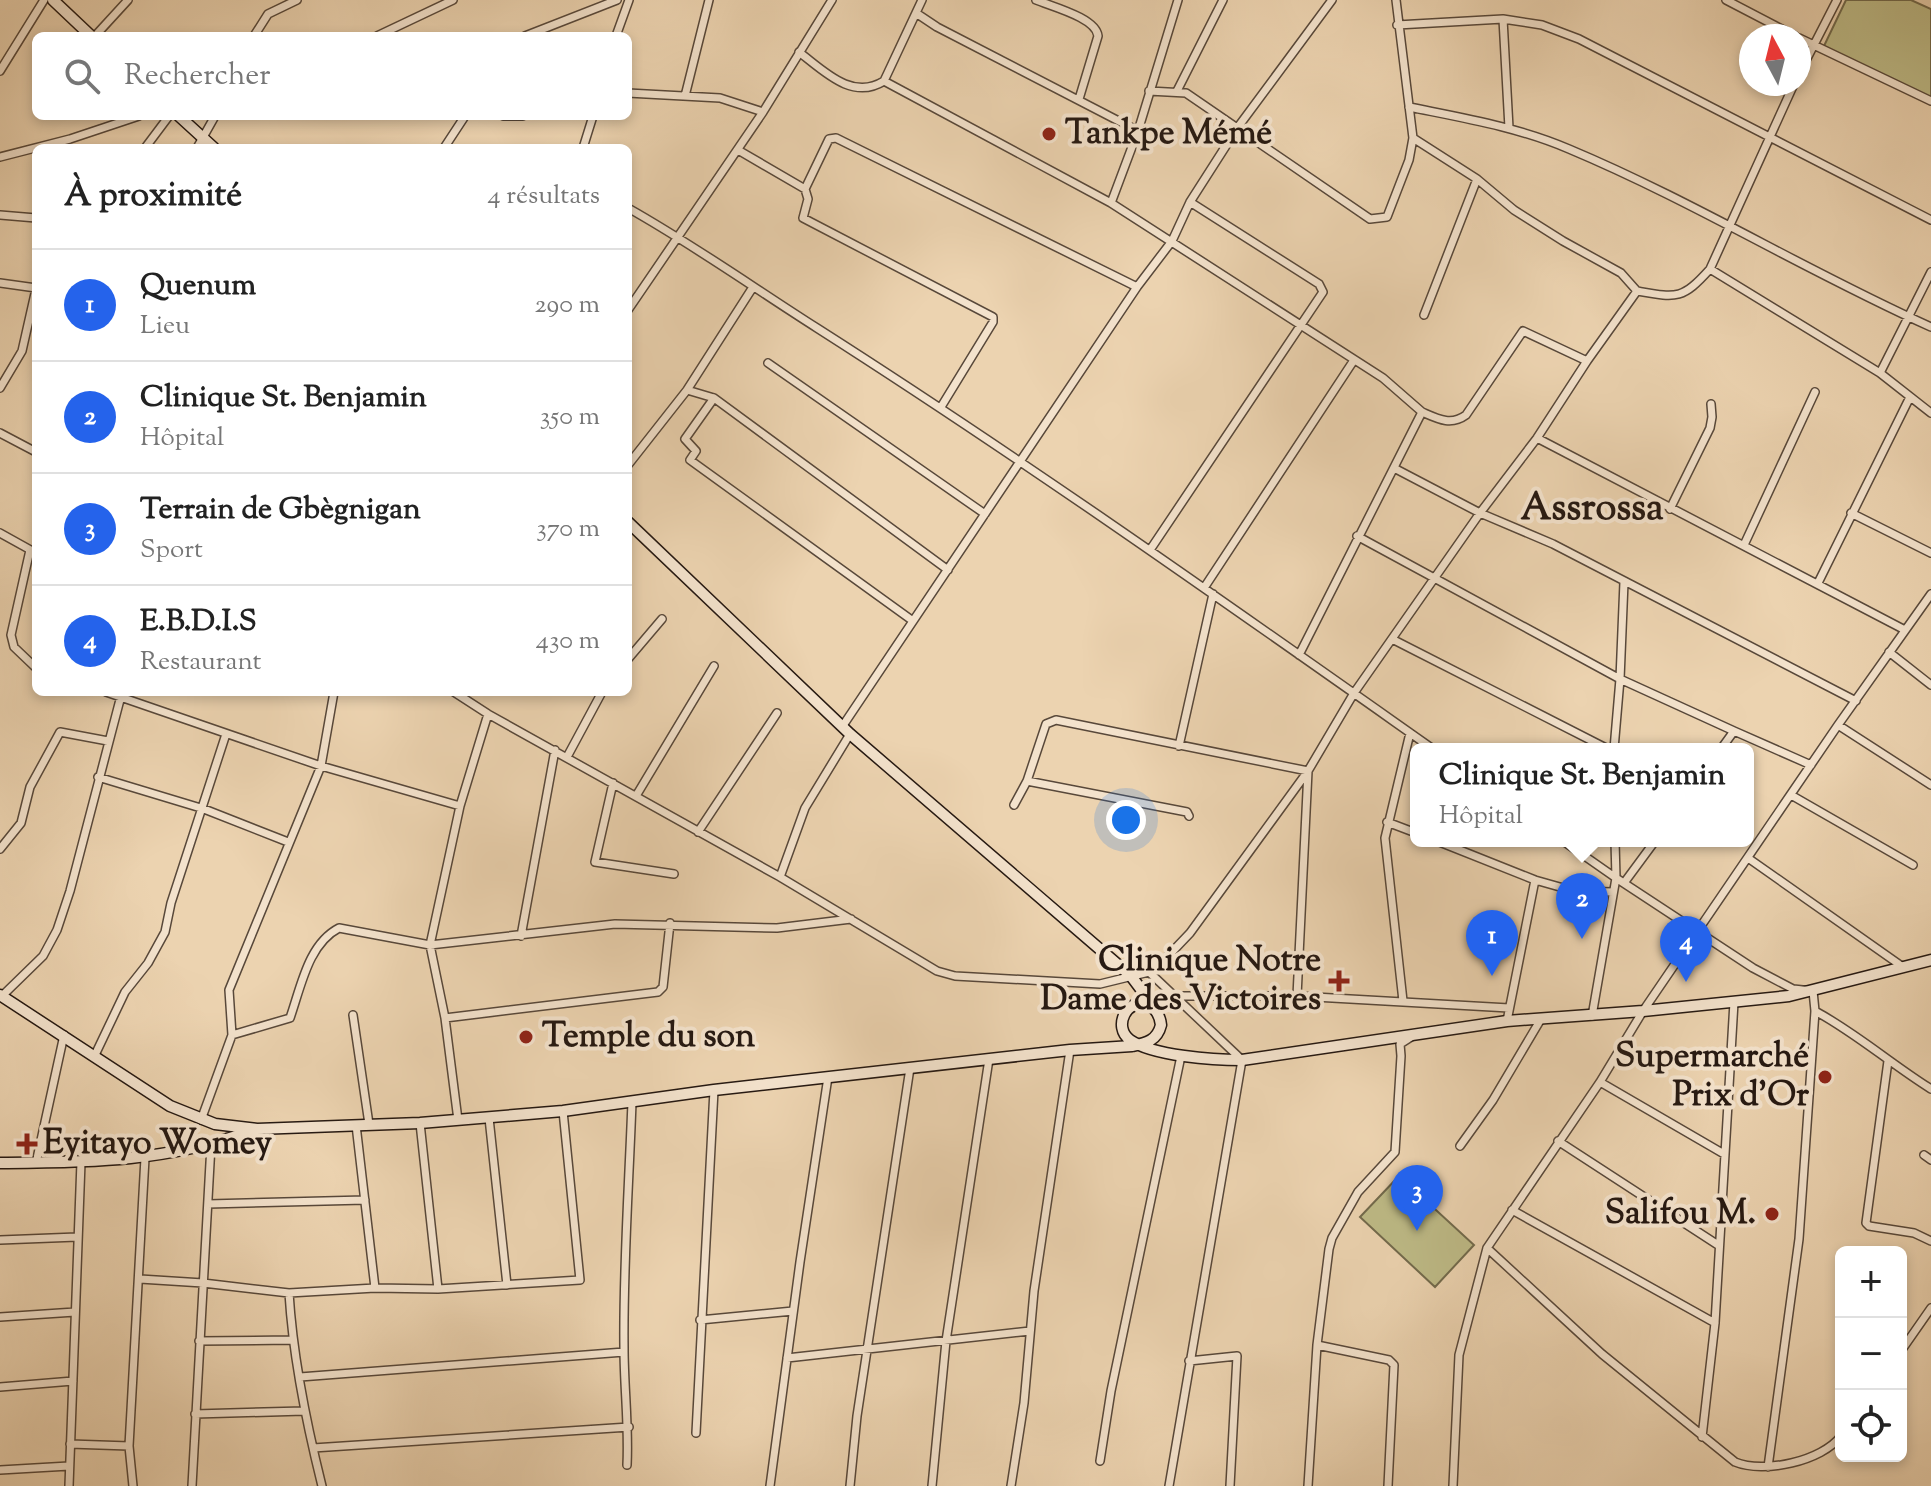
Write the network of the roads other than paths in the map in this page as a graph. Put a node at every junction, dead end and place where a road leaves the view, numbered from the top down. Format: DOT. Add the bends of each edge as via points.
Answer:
graph roads {
  1 [pos="44,0"];
  2 [pos="53,0"];
  3 [pos="128,0"];
  4 [pos="297,0"];
  5 [pos="453,0"];
  6 [pos="617,0"];
  7 [pos="629,0"];
  8 [pos="709,0"];
  9 [pos="832,0"];
  10 [pos="922,0"];
  11 [pos="1036,0"];
  12 [pos="1178,0"];
  13 [pos="1223,0"];
  14 [pos="1332,0"];
  15 [pos="1396,0"];
  16 [pos="1726,0"];
  17 [pos="1837,0"];
  18 [pos="1058,4"];
  19 [pos="916,13"];
  20 [pos="1503,19"];
  21 [pos="1772,24"];
  22 [pos="1397,25"];
  23 [pos="89,32"];
  24 [pos="97,32"];
  25 [pos="256,32"];
  26 [pos="385,32"];
  27 [pos="535,32"];
  28 [pos="617,32"];
  29 [pos="1812,45"];
  30 [pos="799,52"];
  31 [pos="0,71"];
  32 [pos="884,81"];
  33 [pos="1149,91"];
  34 [pos="1177,91"];
  35 [pos="632,93"];
  36 [pos="685,96"];
  37 [pos="1789,96"];
  38 [pos="1079,99"];
  39 [pos="1931,101"];
  40 [pos="1409,107"];
  41 [pos="763,112"];
  42 [pos="127,120"];
  43 [pos="166,120"];
  44 [pos="182,120"];
  45 [pos="213,120"];
  46 [pos="462,120"];
  47 [pos="592,120"];
  48 [pos="1238,127"];
  49 [pos="1509,128"];
  50 [pos="1138,131"];
  51 [pos="1413,138"];
  52 [pos="1769,139"];
  53 [pos="51,144"];
  54 [pos="148,144"];
  55 [pos="200,144"];
  56 [pos="447,144"];
  57 [pos="584,144"];
  58 [pos="32,149"];
  59 [pos="738,150"];
  60 [pos="0,157"];
  61 [pos="1477,179"];
  62 [pos="805,189"];
  63 [pos="1190,202"];
  64 [pos="1111,203"];
  65 [pos="632,210"];
  66 [pos="0,215"];
  67 [pos="32,218"];
  68 [pos="1931,220"];
  69 [pos="1731,225"];
  70 [pos="679,236"];
  71 [pos="1172,241"];
  72 [pos="1710,269"];
  73 [pos="1931,272"];
  74 [pos="0,283"];
  75 [pos="753,287"];
  76 [pos="1137,287"];
  77 [pos="32,288"];
  78 [pos="1637,291"];
  79 [pos="632,304"];
  80 [pos="32,307"];
  81 [pos="1424,315"];
  82 [pos="1908,316"];
  83 [pos="1302,326"];
  84 [pos="1931,327"];
  85 [pos="1354,360"];
  86 [pos="1587,361"];
  87 [pos="768,363"];
  88 [pos="1880,373"];
  89 [pos="0,388"];
  90 [pos="687,390"];
  91 [pos="1815,392"];
  92 [pos="1910,397"];
  93 [pos="714,398"];
  94 [pos="1711,404"];
  95 [pos="941,407"];
  96 [pos="1422,412"];
  97 [pos="1931,413"];
  98 [pos="0,433"];
  99 [pos="1537,438"];
  100 [pos="32,450"];
  101 [pos="632,460"];
  102 [pos="1020,463"];
  103 [pos="1394,468"];
  104 [pos="1670,509"];
  105 [pos="1480,513"];
  106 [pos="1851,513"];
  107 [pos="985,514"];
  108 [pos="632,526"];
  109 [pos="0,533"];
  110 [pos="1357,536"];
  111 [pos="1744,545"];
  112 [pos="1150,550"];
  113 [pos="32,551"];
  114 [pos="1931,553"];
  115 [pos="32,556"];
  116 [pos="948,570"];
  117 [pos="1432,578"];
  118 [pos="1624,582"];
  119 [pos="1818,583"];
  120 [pos="1204,588"];
  121 [pos="1213,594"];
  122 [pos="1931,594"];
  123 [pos="662,619"];
  124 [pos="913,621"];
  125 [pos="1905,630"];
  126 [pos="1392,639"];
  127 [pos="1889,652"];
  128 [pos="632,654"];
  129 [pos="1299,655"];
  130 [pos="32,664"];
  131 [pos="714,666"];
  132 [pos="1620,679"];
  133 [pos="1931,685"];
  134 [pos="1354,693"];
  135 [pos="121,696"];
  136 [pos="127,696"];
  137 [pos="333,696"];
  138 [pos="461,696"];
  139 [pos="600,696"];
  140 [pos="1856,701"];
  141 [pos="777,713"];
  142 [pos="488,714"];
  143 [pos="1838,725"];
  144 [pos="846,730"];
  145 [pos="1734,731"];
  146 [pos="1410,733"];
  147 [pos="226,734"];
  148 [pos="108,741"];
  149 [pos="1424,743"];
  150 [pos="1596,743"];
  151 [pos="1615,743"];
  152 [pos="1725,743"];
  153 [pos="1179,746"];
  154 [pos="555,750"];
  155 [pos="567,757"];
  156 [pos="1811,765"];
  157 [pos="321,766"];
  158 [pos="1308,771"];
  159 [pos="98,777"];
  160 [pos="1027,781"];
  161 [pos="613,783"];
  162 [pos="1931,785"];
  163 [pos="1791,795"];
  164 [pos="636,796"];
  165 [pos="1014,805"];
  166 [pos="460,806"];
  167 [pos="204,809"];
  168 [pos="1189,816"];
  169 [pos="1387,822"];
  170 [pos="1410,831"];
  171 [pos="698,832"];
  172 [pos="288,842"];
  173 [pos="1452,847"];
  174 [pos="1572,847"];
  175 [pos="1615,847"];
  176 [pos="1651,847"];
  177 [pos="0,849"];
  178 [pos="1748,858"];
  179 [pos="1913,865"];
  180 [pos="674,874"];
  181 [pos="780,877"];
  182 [pos="1616,878"];
  183 [pos="1535,880"];
  184 [pos="1624,883"];
  185 [pos="1613,892"];
  186 [pos="851,919"];
  187 [pos="670,923"];
  188 [pos="1699,930"];
  189 [pos="521,936"];
  190 [pos="430,945"];
  191 [pos="1931,960"];
  192 [pos="1903,967"];
  193 [pos="1149,972"];
  194 [pos="1131,976"];
  195 [pos="1813,991"];
  196 [pos="1,996"];
  197 [pos="1177,996"];
  198 [pos="1297,996"];
  199 [pos="1403,1001"];
  200 [pos="1734,1002"];
  201 [pos="1509,1008"];
  202 [pos="1156,1011"];
  203 [pos="1643,1011"];
  204 [pos="1815,1011"];
  205 [pos="353,1015"];
  206 [pos="1592,1016"];
  207 [pos="445,1018"];
  208 [pos="1541,1019"];
  209 [pos="1507,1021"];
  210 [pos="64,1035"];
  211 [pos="232,1035"];
  212 [pos="1412,1036"];
  213 [pos="1140,1044"];
  214 [pos="1070,1050"];
  215 [pos="95,1055"];
  216 [pos="1181,1056"];
  217 [pos="989,1059"];
  218 [pos="1242,1060"];
  219 [pos="1888,1061"];
  220 [pos="910,1068"];
  221 [pos="828,1077"];
  222 [pos="1600,1082"];
  223 [pos="1931,1089"];
  224 [pos="714,1090"];
  225 [pos="632,1102"];
  226 [pos="563,1111"];
  227 [pos="489,1118"];
  228 [pos="201,1120"];
  229 [pos="458,1120"];
  230 [pos="420,1123"];
  231 [pos="369,1124"];
  232 [pos="356,1125"];
  233 [pos="257,1129"];
  234 [pos="1558,1141"];
  235 [pos="211,1145"];
  236 [pos="1460,1146"];
  237 [pos="1724,1154"];
  238 [pos="145,1158"];
  239 [pos="81,1162"];
  240 [pos="0,1163"];
  241 [pos="36,1163"];
  242 [pos="365,1200"];
  243 [pos="208,1204"];
  244 [pos="1512,1210"];
  245 [pos="77,1237"];
  246 [pos="0,1240"];
  247 [pos="1931,1241"];
  248 [pos="1718,1245"];
  249 [pos="1487,1248"];
  250 [pos="140,1279"];
  251 [pos="203,1283"];
  252 [pos="507,1285"];
  253 [pos="375,1288"];
  254 [pos="438,1289"];
  255 [pos="289,1293"];
  256 [pos="1931,1308"];
  257 [pos="793,1311"];
  258 [pos="75,1312"];
  259 [pos="0,1317"];
  260 [pos="700,1320"];
  261 [pos="1927,1321"];
  262 [pos="1715,1323"];
  263 [pos="1030,1331"];
  264 [pos="292,1340"];
  265 [pos="199,1341"];
  266 [pos="946,1341"];
  267 [pos="1907,1344"];
  268 [pos="1317,1345"];
  269 [pos="868,1348"];
  270 [pos="624,1352"];
  271 [pos="787,1358"];
  272 [pos="1189,1361"];
  273 [pos="300,1377"];
  274 [pos="73,1381"];
  275 [pos="0,1387"];
  276 [pos="304,1411"];
  277 [pos="195,1414"];
  278 [pos="629,1427"];
  279 [pos="696,1433"];
  280 [pos="1702,1437"];
  281 [pos="1835,1442"];
  282 [pos="70,1444"];
  283 [pos="129,1446"];
  284 [pos="313,1448"];
  285 [pos="1100,1461"];
  286 [pos="627,1465"];
  287 [pos="69,1466"];
  288 [pos="1768,1467"];
  289 [pos="0,1470"];
  290 [pos="69,1486"];
  291 [pos="133,1486"];
  292 [pos="192,1486"];
  293 [pos="322,1486"];
  294 [pos="770,1486"];
  295 [pos="850,1486"];
  296 [pos="932,1486"];
  297 [pos="1011,1486"];
  298 [pos="1169,1486"];
  299 [pos="1230,1486"];
  300 [pos="1308,1486"];
  301 [pos="1388,1486"];
  302 [pos="1453,1486"];
  1 -- 31 [label="street"];
  2 -- 23 [label="main road"];
  3 -- 24 [label="street"];
  4 -- 25 [label="street" via="268,14"];
  5 -- 26 [label="street"];
  6 -- 27 [label="street"];
  7 -- 28 [label="street"];
  8 -- 36 [label="street"];
  9 -- 30 [label="street"];
  10 -- 19 [label="street"];
  11 -- 18 [label="street"];
  12 -- 33 [label="street"];
  13 -- 34 [label="street"];
  14 -- 48 [label="street"];
  15 -- 22 [label="street"];
  16 -- 21 [label="street"];
  17 -- 29 [label="street"];
  18 -- 38 [label="street" via="1097,30"];
  19 -- 32 [label="street"];
  19 -- 38 [label="street"];
  20 -- 22 [label="street"];
  20 -- 49 [label="street"];
  20 -- 52 [label="street" via="1542,25 1579,39"];
  22 -- 40 [label="street"];
  29 -- 39 [label="street"];
  30 -- 32 [label="street" via="846,86 863,88"];
  30 -- 41 [label="street"];
  32 -- 64 [label="street"];
  33 -- 34 [label="street"];
  33 -- 50 [label="street"];
  34 -- 48 [label="street"];
  35 -- 36 [label="street"];
  36 -- 41 [label="street" via="720,98"];
  37 -- 52 [label="street"];
  38 -- 50 [label="street"];
  40 -- 49 [label="street"];
  40 -- 51 [label="street"];
  41 -- 59 [label="street"];
  42 -- 53 [label="street"];
  43 -- 54 [label="street"];
  44 -- 55 [label="main road"];
  45 -- 55 [label="street"];
  46 -- 56 [label="street"];
  47 -- 57 [label="street"];
  48 -- 51 [label="street" via="1378,220 1387,217"];
  48 -- 63 [label="street"];
  49 -- 69 [label="street" via="1567,148"];
  50 -- 64 [label="street"];
  51 -- 61 [label="street"];
  52 -- 68 [label="street"];
  52 -- 69 [label="street"];
  58 -- 60 [label="street"];
  59 -- 62 [label="street"];
  59 -- 70 [label="street"];
  61 -- 78 [label="street" via="1514,210 1621,273"];
  61 -- 81 [label="street"];
  62 -- 76 [label="street" via="829,139 836,138"];
  62 -- 95 [label="street" via="809,193 803,218 993,317"];
  63 -- 71 [label="street"];
  63 -- 83 [label="street" via="1319,284 1323,292"];
  64 -- 71 [label="street"];
  65 -- 70 [label="street"];
  66 -- 67 [label="street"];
  69 -- 72 [label="street"];
  69 -- 82 [label="street"];
  70 -- 75 [label="street"];
  70 -- 79 [label="street"];
  71 -- 76 [label="street"];
  71 -- 83 [label="street"];
  72 -- 78 [label="street" via="1689,292 1675,296"];
  72 -- 88 [label="street"];
  73 -- 82 [label="street"];
  74 -- 77 [label="street"];
  75 -- 90 [label="street"];
  75 -- 95 [label="street"];
  76 -- 102 [label="street"];
  78 -- 86 [label="street"];
  80 -- 89 [label="street" via="22,351"];
  82 -- 84 [label="street"];
  82 -- 88 [label="street"];
  83 -- 85 [label="street"];
  83 -- 112 [label="street"];
  85 -- 96 [label="street"];
  85 -- 120 [label="street"];
  86 -- 96 [label="street" via="1523,331 1466,415 1453,422"];
  86 -- 99 [label="street"];
  87 -- 107 [label="street"];
  88 -- 92 [label="street"];
  90 -- 93 [label="street"];
  90 -- 101 [label="street"];
  91 -- 111 [label="street"];
  92 -- 97 [label="street"];
  92 -- 106 [label="street"];
  93 -- 116 [label="street"];
  93 -- 124 [label="street" via="685,439 696,451 690,460"];
  94 -- 104 [label="street" via="1710,428"];
  95 -- 102 [label="street"];
  96 -- 103 [label="street"];
  98 -- 100 [label="street"];
  99 -- 104 [label="street"];
  99 -- 105 [label="street"];
  102 -- 107 [label="street"];
  102 -- 112 [label="street"];
  103 -- 105 [label="street"];
  103 -- 110 [label="street"];
  104 -- 111 [label="street"];
  105 -- 117 [label="street"];
  105 -- 118 [label="street"];
  106 -- 114 [label="street"];
  106 -- 119 [label="street"];
  107 -- 116 [label="street"];
  108 -- 144 [label="main road"];
  109 -- 113 [label="street"];
  110 -- 117 [label="street"];
  110 -- 129 [label="street"];
  111 -- 119 [label="street"];
  112 -- 120 [label="street"];
  115 -- 130 [label="street" via="11,635 14,647"];
  116 -- 124 [label="street"];
  117 -- 126 [label="street"];
  117 -- 132 [label="street"];
  118 -- 132 [label="street"];
  118 -- 140 [label="street"];
  119 -- 125 [label="street"];
  120 -- 121 [label="street"];
  121 -- 129 [label="street"];
  121 -- 153 [label="street"];
  122 -- 125 [label="street"];
  123 -- 128 [label="street"];
  124 -- 144 [label="street"];
  125 -- 127 [label="street"];
  126 -- 134 [label="street"];
  126 -- 150 [label="street"];
  127 -- 133 [label="street"];
  127 -- 140 [label="street"];
  129 -- 134 [label="street"];
  131 -- 164 [label="street"];
  132 -- 145 [label="street"];
  132 -- 151 [label="street"];
  134 -- 146 [label="street"];
  134 -- 158 [label="street"];
  135 -- 148 [label="street"];
  136 -- 147 [label="street"];
  137 -- 157 [label="street"];
  138 -- 142 [label="street"];
  139 -- 155 [label="street"];
  140 -- 143 [label="street"];
  141 -- 171 [label="street"];
  142 -- 154 [label="street"];
  142 -- 166 [label="street"];
  143 -- 156 [label="street"];
  143 -- 162 [label="street"];
  144 -- 181 [label="street" via="805,808"];
  144 -- 194 [label="main road"];
  145 -- 152 [label="street"];
  145 -- 156 [label="street"];
  146 -- 149 [label="street"];
  146 -- 169 [label="street"];
  147 -- 157 [label="street"];
  147 -- 167 [label="street"];
  148 -- 159 [label="street"];
  148 -- 177 [label="street" via="60,732 30,787 21,823"];
  153 -- 158 [label="street"];
  153 -- 160 [label="street" via="1050,721"];
  154 -- 155 [label="street"];
  154 -- 189 [label="street"];
  155 -- 161 [label="street"];
  156 -- 163 [label="street"];
  157 -- 166 [label="street"];
  157 -- 172 [label="street"];
  158 -- 193 [label="street" via="1190,933"];
  158 -- 198 [label="street"];
  159 -- 167 [label="street"];
  159 -- 196 [label="street" via="57,930 43,956"];
  160 -- 165 [label="street"];
  160 -- 168 [label="street"];
  161 -- 164 [label="street"];
  161 -- 180 [label="street" via="595,862"];
  163 -- 178 [label="street"];
  163 -- 179 [label="street"];
  164 -- 171 [label="street"];
  166 -- 190 [label="street"];
  167 -- 172 [label="street"];
  167 -- 215 [label="street" via="165,932 125,992"];
  169 -- 170 [label="street"];
  169 -- 199 [label="street" via="1385,853"];
  171 -- 181 [label="street"];
  172 -- 211 [label="street" via="229,990"];
  173 -- 183 [label="street"];
  174 -- 182 [label="street"];
  175 -- 182 [label="street"];
  176 -- 184 [label="street"];
  178 -- 188 [label="street"];
  178 -- 192 [label="street"];
  181 -- 186 [label="street"];
  182 -- 184 [label="street"];
  182 -- 185 [label="street"];
  183 -- 185 [label="street" via="1574,891"];
  183 -- 201 [label="street"];
  184 -- 188 [label="street"];
  185 -- 206 [label="street"];
  186 -- 187 [label="street" via="777,928"];
  186 -- 194 [label="street" via="946,974 1100,984"];
  187 -- 189 [label="street"];
  187 -- 207 [label="street" via="663,987 658,992"];
  188 -- 195 [label="street" via="1779,983"];
  188 -- 203 [label="street"];
  189 -- 190 [label="street"];
  190 -- 207 [label="street"];
  190 -- 211 [label="street" via="339,928 326,935 309,962 290,1018"];
  191 -- 192 [label="main road"];
  192 -- 195 [label="main road"];
  193 -- 194 [label="street"];
  193 -- 197 [label="street"];
  194 -- 202 [label="main road"];
  195 -- 200 [label="main road"];
  195 -- 204 [label="street"];
  196 -- 210 [label="main road"];
  197 -- 198 [label="street"];
  197 -- 218 [label="street"];
  198 -- 199 [label="street"];
  199 -- 201 [label="street"];
  200 -- 203 [label="main road"];
  200 -- 237 [label="street"];
  201 -- 209 [label="street"];
  202 -- 213 [label="main road" via="1160,1030"];
  202 -- 213 [label="main road" via="1143,1004 1125,1013 1124,1032"];
  203 -- 206 [label="main road"];
  203 -- 222 [label="street"];
  204 -- 219 [label="street"];
  204 -- 288 [label="street" via="1799,1239"];
  205 -- 231 [label="street"];
  206 -- 208 [label="main road"];
  207 -- 229 [label="street"];
  208 -- 209 [label="main road"];
  208 -- 236 [label="street"];
  209 -- 212 [label="main road"];
  210 -- 215 [label="main road"];
  210 -- 241 [label="street"];
  211 -- 228 [label="street"];
  212 -- 218 [label="main road"];
  212 -- 268 [label="street" via="1400,1044 1395,1152 1358,1192 1332,1238"];
  213 -- 214 [label="main road"];
  213 -- 216 [label="main road"];
  214 -- 217 [label="main road"];
  214 -- 263 [label="street"];
  215 -- 228 [label="main road" via="147,1092"];
  216 -- 218 [label="main road"];
  216 -- 285 [label="street"];
  217 -- 220 [label="main road"];
  217 -- 266 [label="street"];
  218 -- 272 [label="street"];
  219 -- 223 [label="street"];
  219 -- 247 [label="street" via="1866,1223"];
  220 -- 221 [label="main road"];
  220 -- 269 [label="street"];
  221 -- 224 [label="main road"];
  221 -- 257 [label="street"];
  222 -- 234 [label="street"];
  222 -- 237 [label="street"];
  224 -- 225 [label="main road"];
  224 -- 260 [label="street"];
  225 -- 226 [label="main road"];
  225 -- 270 [label="street"];
  226 -- 227 [label="main road"];
  226 -- 252 [label="street" via="580,1280"];
  227 -- 229 [label="main road"];
  227 -- 252 [label="street"];
  228 -- 233 [label="main road"];
  229 -- 230 [label="main road"];
  230 -- 231 [label="main road"];
  230 -- 254 [label="street"];
  231 -- 232 [label="main road"];
  232 -- 233 [label="main road"];
  232 -- 242 [label="street"];
  233 -- 235 [label="main road"];
  234 -- 244 [label="street"];
  234 -- 248 [label="street"];
  235 -- 238 [label="main road"];
  235 -- 243 [label="street"];
  237 -- 248 [label="street"];
  238 -- 239 [label="main road"];
  238 -- 250 [label="street"];
  239 -- 241 [label="main road"];
  239 -- 245 [label="street"];
  240 -- 241 [label="main road"];
  242 -- 243 [label="street"];
  242 -- 253 [label="street"];
  243 -- 251 [label="street"];
  244 -- 249 [label="street"];
  244 -- 262 [label="street"];
  245 -- 246 [label="street"];
  245 -- 258 [label="street"];
  248 -- 262 [label="street"];
  249 -- 280 [label="street"];
  249 -- 302 [label="street" via="1459,1355"];
  250 -- 251 [label="street"];
  250 -- 283 [label="street"];
  251 -- 255 [label="street"];
  251 -- 265 [label="street"];
  252 -- 254 [label="street"];
  253 -- 254 [label="street"];
  253 -- 255 [label="street"];
  255 -- 264 [label="street"];
  256 -- 261 [label="street"];
  257 -- 260 [label="street"];
  257 -- 271 [label="street"];
  258 -- 259 [label="street"];
  258 -- 274 [label="street"];
  260 -- 279 [label="street"];
  261 -- 267 [label="street"];
  262 -- 280 [label="street"];
  263 -- 266 [label="street"];
  263 -- 297 [label="street"];
  264 -- 265 [label="street"];
  264 -- 273 [label="street"];
  265 -- 277 [label="street"];
  266 -- 269 [label="street"];
  266 -- 296 [label="street"];
  268 -- 300 [label="street"];
  268 -- 301 [label="street" via="1394,1365"];
  269 -- 271 [label="street"];
  269 -- 295 [label="street"];
  270 -- 273 [label="street"];
  270 -- 278 [label="street"];
  271 -- 294 [label="street"];
  272 -- 298 [label="street"];
  272 -- 299 [label="street" via="1237,1356"];
  273 -- 276 [label="street"];
  274 -- 275 [label="street"];
  274 -- 282 [label="street"];
  276 -- 277 [label="street"];
  276 -- 284 [label="street"];
  277 -- 292 [label="street"];
  278 -- 284 [label="street"];
  278 -- 286 [label="street"];
  280 -- 288 [label="street" via="1735,1462"];
  281 -- 288 [label="street" via="1825,1452"];
  282 -- 283 [label="street"];
  282 -- 287 [label="street"];
  283 -- 291 [label="street"];
  284 -- 293 [label="street"];
  287 -- 289 [label="street"];
  287 -- 290 [label="street"];
}
